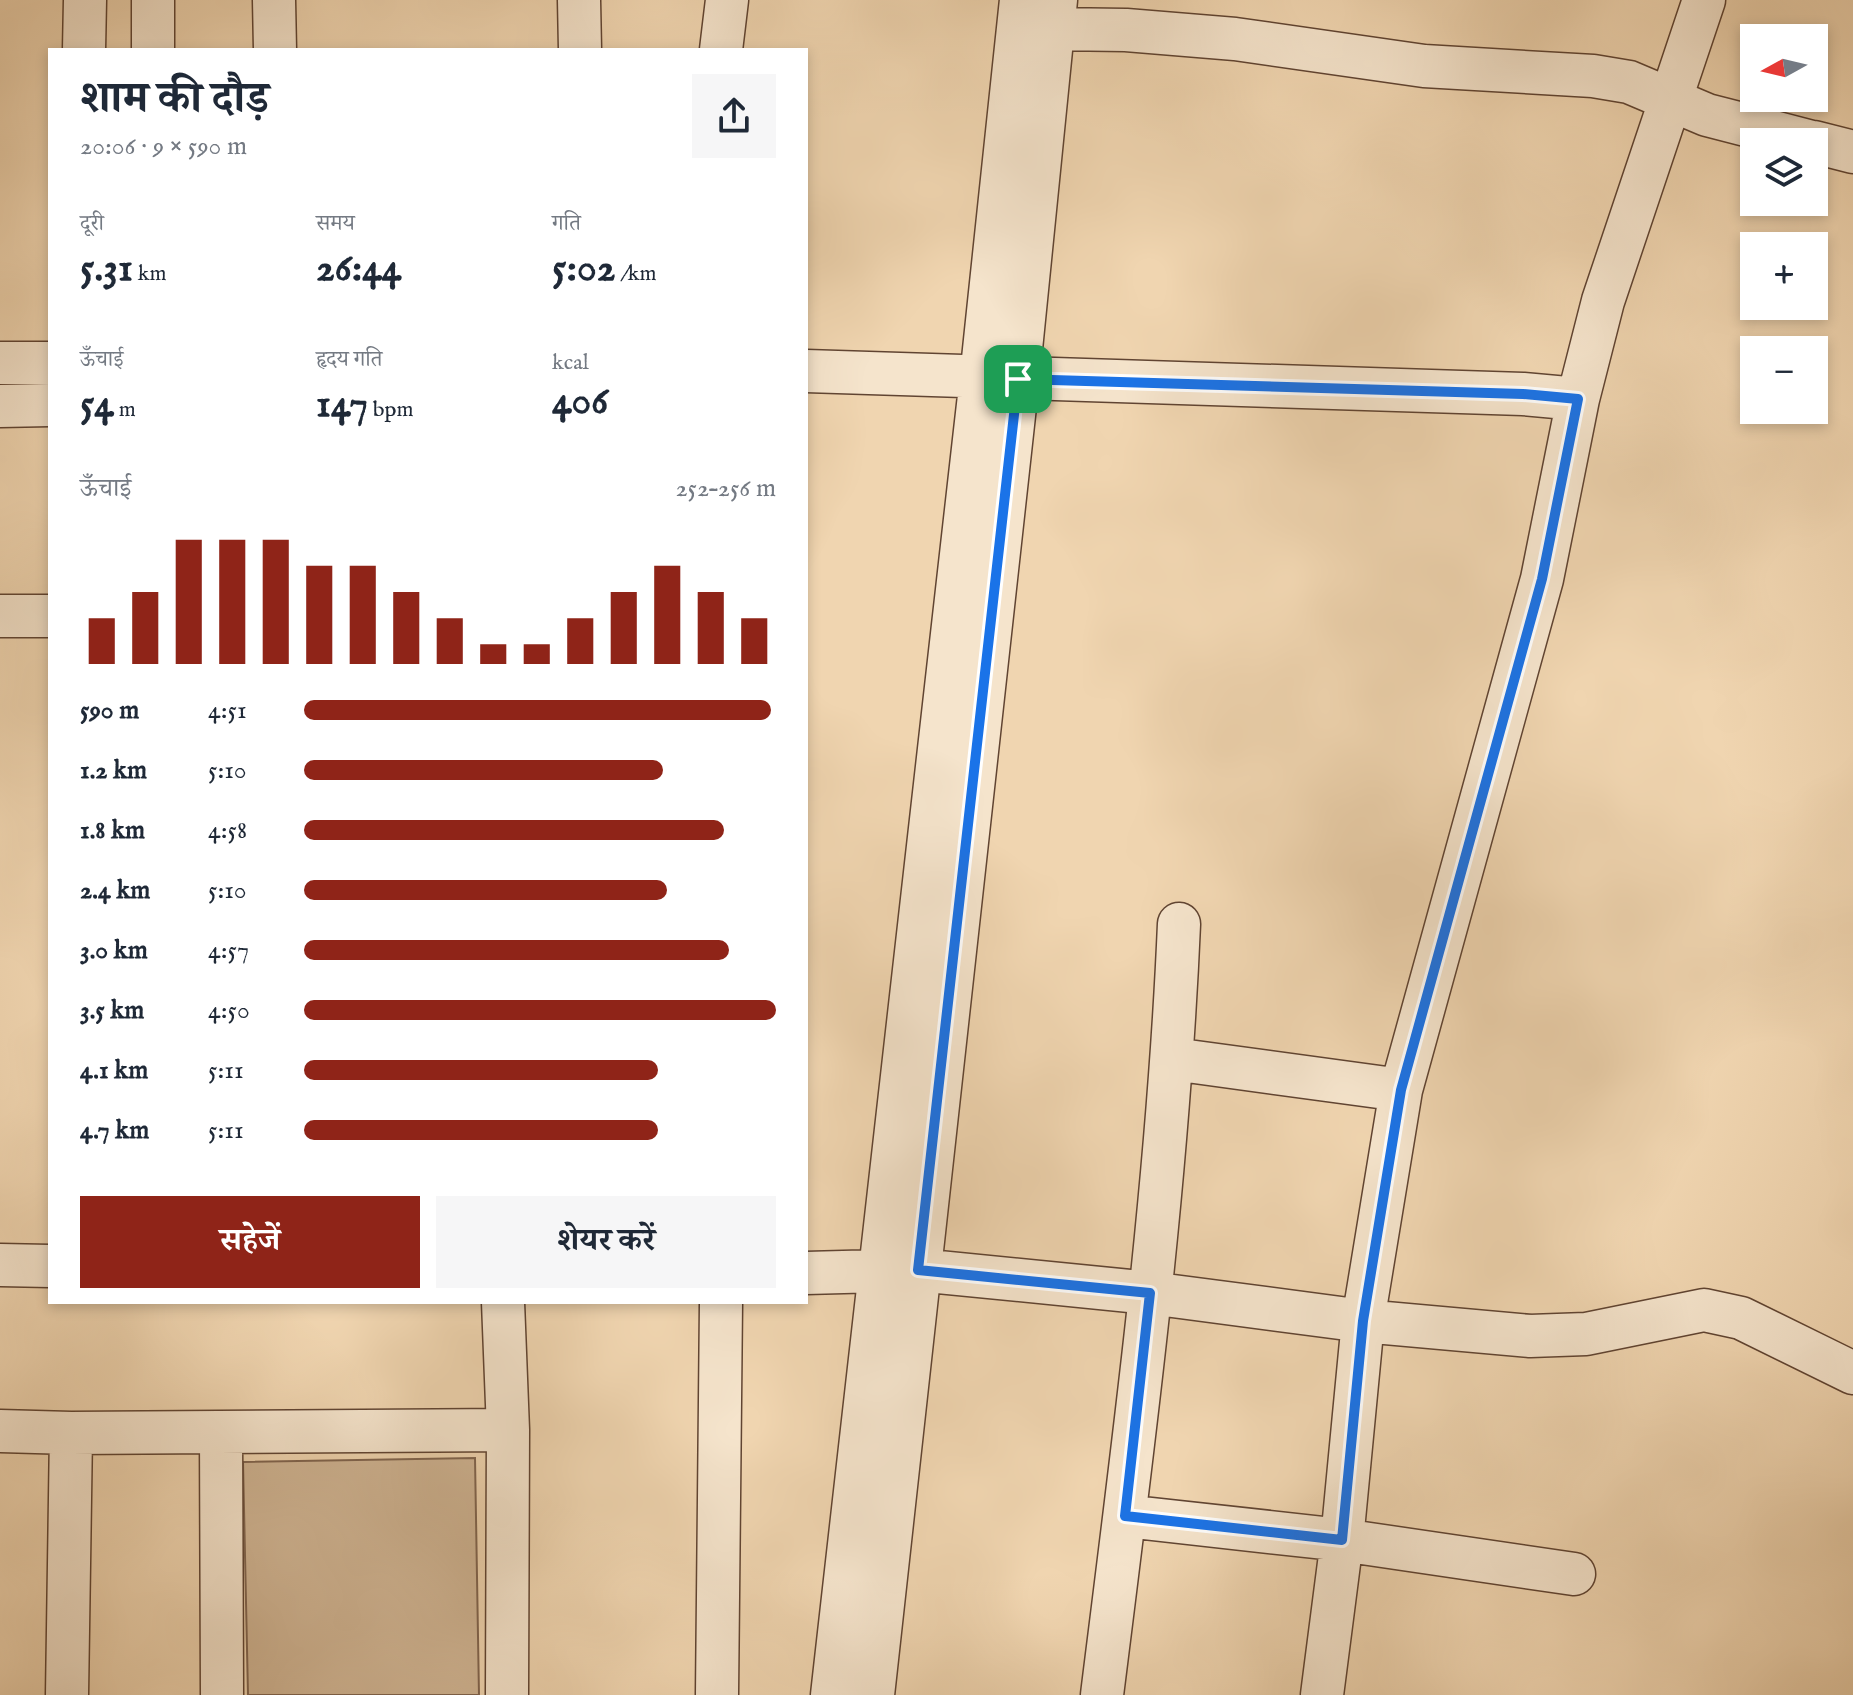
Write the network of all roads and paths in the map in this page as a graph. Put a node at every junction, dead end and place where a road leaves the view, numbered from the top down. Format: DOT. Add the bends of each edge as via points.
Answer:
graph roads {
  1 [pos="85,0"];
  2 [pos="153,0"];
  3 [pos="274,0"];
  4 [pos="579,0"];
  5 [pos="727,0"];
  6 [pos="1021,0"];
  7 [pos="1704,0"];
  8 [pos="1054,15"];
  9 [pos="84,48"];
  10 [pos="153,48"];
  11 [pos="275,48"];
  12 [pos="580,48"];
  13 [pos="721,48"];
  14 [pos="1669,99"];
  15 [pos="1758,128"];
  16 [pos="1828,146"];
  17 [pos="1853,152"];
  18 [pos="0,363"];
  19 [pos="48,363"];
  20 [pos="808,371"];
  21 [pos="1000,379"];
  22 [pos="1578,399"];
  23 [pos="48,405"];
  24 [pos="0,406"];
  25 [pos="0,616"];
  26 [pos="48,616"];
  27 [pos="1179,924"];
  28 [pos="1173,1059"];
  29 [pos="1401,1090"];
  30 [pos="0,1265"];
  31 [pos="48,1266"];
  32 [pos="899,1271"];
  33 [pos="808,1273"];
  34 [pos="1150,1293"];
  35 [pos="503,1304"];
  36 [pos="721,1304"];
  37 [pos="1363,1321"];
  38 [pos="1853,1373"];
  39 [pos="508,1430"];
  40 [pos="0,1431"];
  41 [pos="221,1432"];
  42 [pos="71,1433"];
  43 [pos="1125,1516"];
  44 [pos="1342,1540"];
  45 [pos="1574,1574"];
  46 [pos="67,1695"];
  47 [pos="222,1695"];
  48 [pos="507,1695"];
  49 [pos="717,1695"];
  50 [pos="832,1695"];
  51 [pos="873,1695"];
  52 [pos="1102,1695"];
  53 [pos="1322,1695"];
  1 -- 9 [label="street"];
  2 -- 10 [label="street"];
  3 -- 11 [label="street"];
  4 -- 12 [label="street"];
  5 -- 13 [label="street"];
  6 -- 21 [label="street"];
  7 -- 14 [label="street"];
  8 -- 14 [label="street" via="1126,30 1424,66 1593,76 1629,82"];
  8 -- 21 [label="street"];
  14 -- 15 [label="street"];
  14 -- 22 [label="street" via="1603,301"];
  16 -- 17 [label="street"];
  18 -- 19 [label="street"];
  20 -- 21 [label="street"];
  21 -- 22 [label="street"];
  21 -- 32 [label="street"];
  22 -- 29 [label="street" via="1542,579"];
  23 -- 24 [label="street"];
  25 -- 26 [label="street"];
  27 -- 28 [label="street"];
  28 -- 29 [label="street"];
  28 -- 34 [label="street"];
  29 -- 37 [label="street"];
  30 -- 31 [label="street"];
  32 -- 33 [label="street"];
  32 -- 34 [label="street"];
  32 -- 50 [label="street"];
  32 -- 51 [label="street"];
  34 -- 37 [label="street"];
  34 -- 43 [label="street"];
  35 -- 39 [label="street"];
  36 -- 49 [label="street"];
  37 -- 38 [label="street" via="1586,1334 1704,1310 1741,1318"];
  37 -- 44 [label="street"];
  39 -- 41 [label="street"];
  39 -- 48 [label="street"];
  40 -- 42 [label="street"];
  41 -- 42 [label="street"];
  41 -- 47 [label="street"];
  42 -- 46 [label="street"];
  43 -- 44 [label="street"];
  43 -- 52 [label="street"];
  44 -- 45 [label="street"];
  44 -- 53 [label="street"];
}
